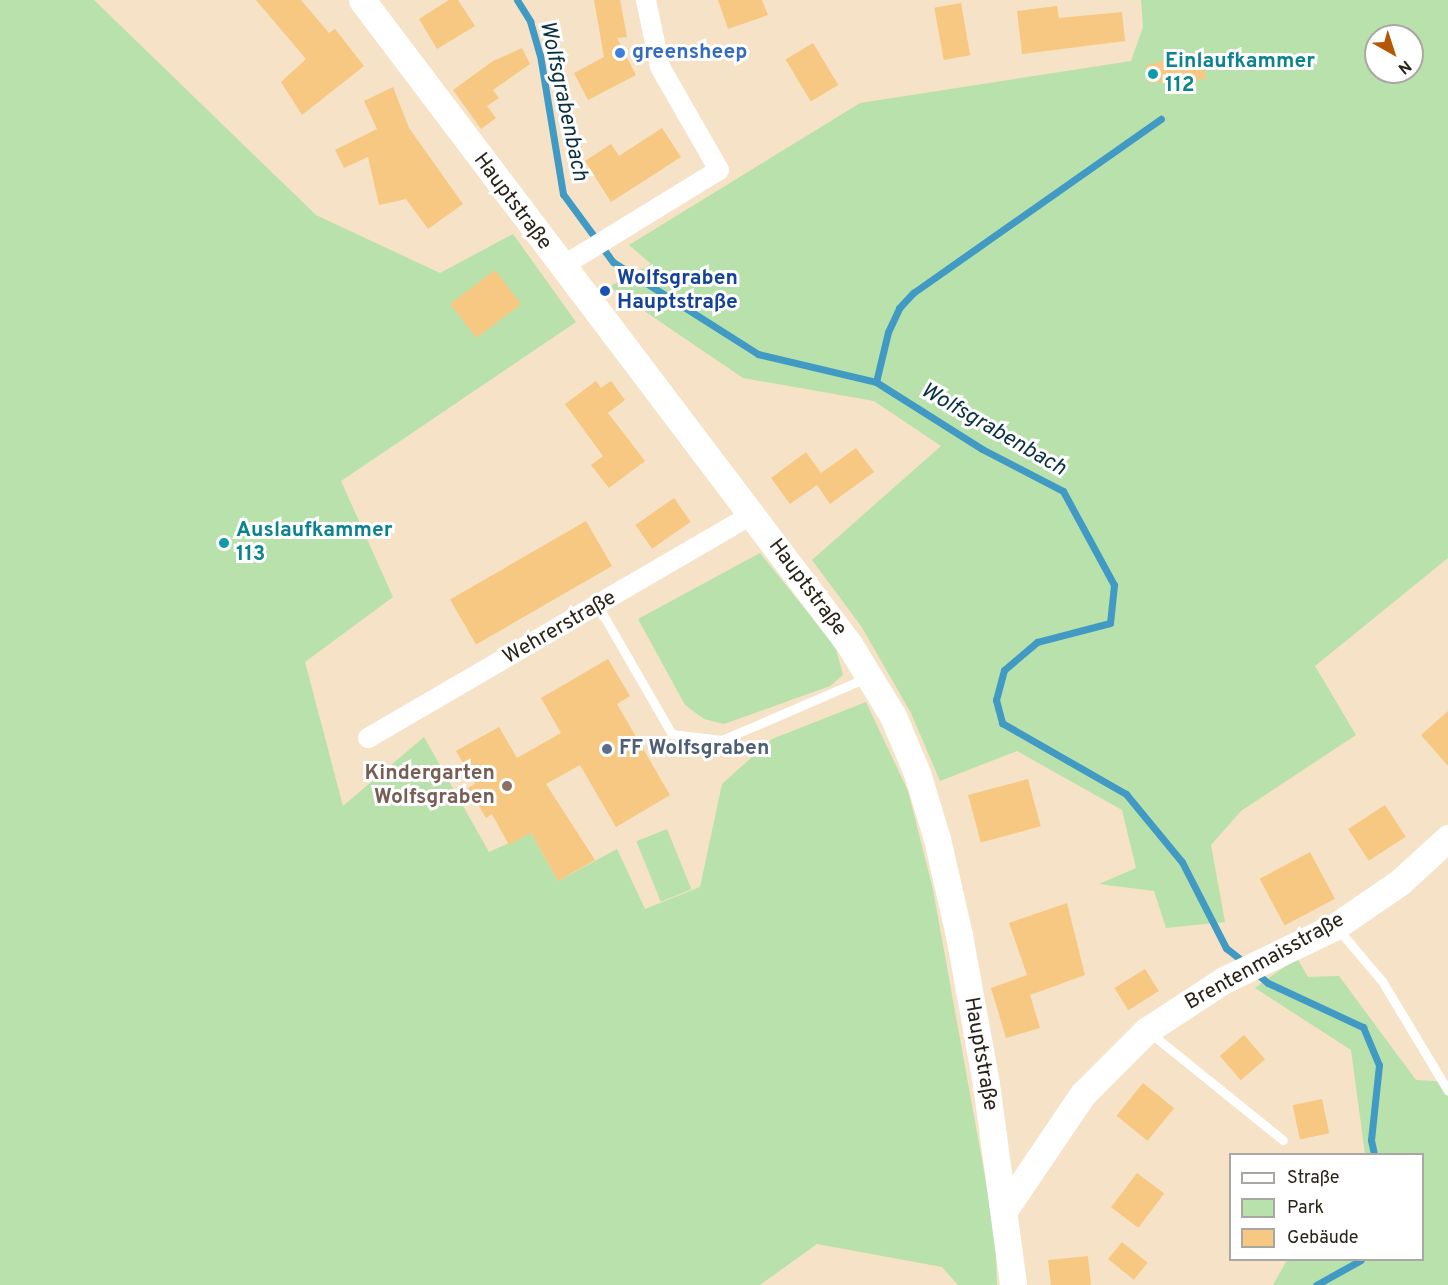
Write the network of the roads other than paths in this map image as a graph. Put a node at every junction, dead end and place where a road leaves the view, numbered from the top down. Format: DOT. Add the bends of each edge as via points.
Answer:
graph roads {
  1 [pos="362,0"];
  2 [pos="646,0"];
  3 [pos="561,267"];
  4 [pos="751,515"];
  5 [pos="598,606"];
  6 [pos="871,676"];
  7 [pos="368,738"];
  8 [pos="1448,838"];
  9 [pos="1336,926"];
  10 [pos="1146,1031"];
  11 [pos="1448,1091"];
  12 [pos="1283,1140"];
  13 [pos="1005,1209"];
  14 [pos="1013,1285"];
  1 -- 3 [label="main road, Hauptstraße"];
  2 -- 3 [label="street" via="660,67 719,170"];
  3 -- 4 [label="main road, Hauptstraße"];
  4 -- 5 [label="street, Wehrerstraße"];
  4 -- 6 [label="main road, Hauptstraße"];
  5 -- 6 [label="lane" via="672,734 722,740"];
  5 -- 7 [label="street, Wehrerstraße"];
  6 -- 13 [label="main road, Hauptstraße" via="904,740 937,839 984,1072"];
  8 -- 9 [label="main road, Brentenmaisstraße" via="1400,882"];
  9 -- 10 [label="main road, Brentenmaisstraße" via="1224,980"];
  9 -- 11 [label="lane" via="1382,981"];
  10 -- 12 [label="lane"];
  10 -- 13 [label="main road, Brentenmaisstraße" via="1083,1094"];
  13 -- 14 [label="main road, Hauptstraße"];
}
